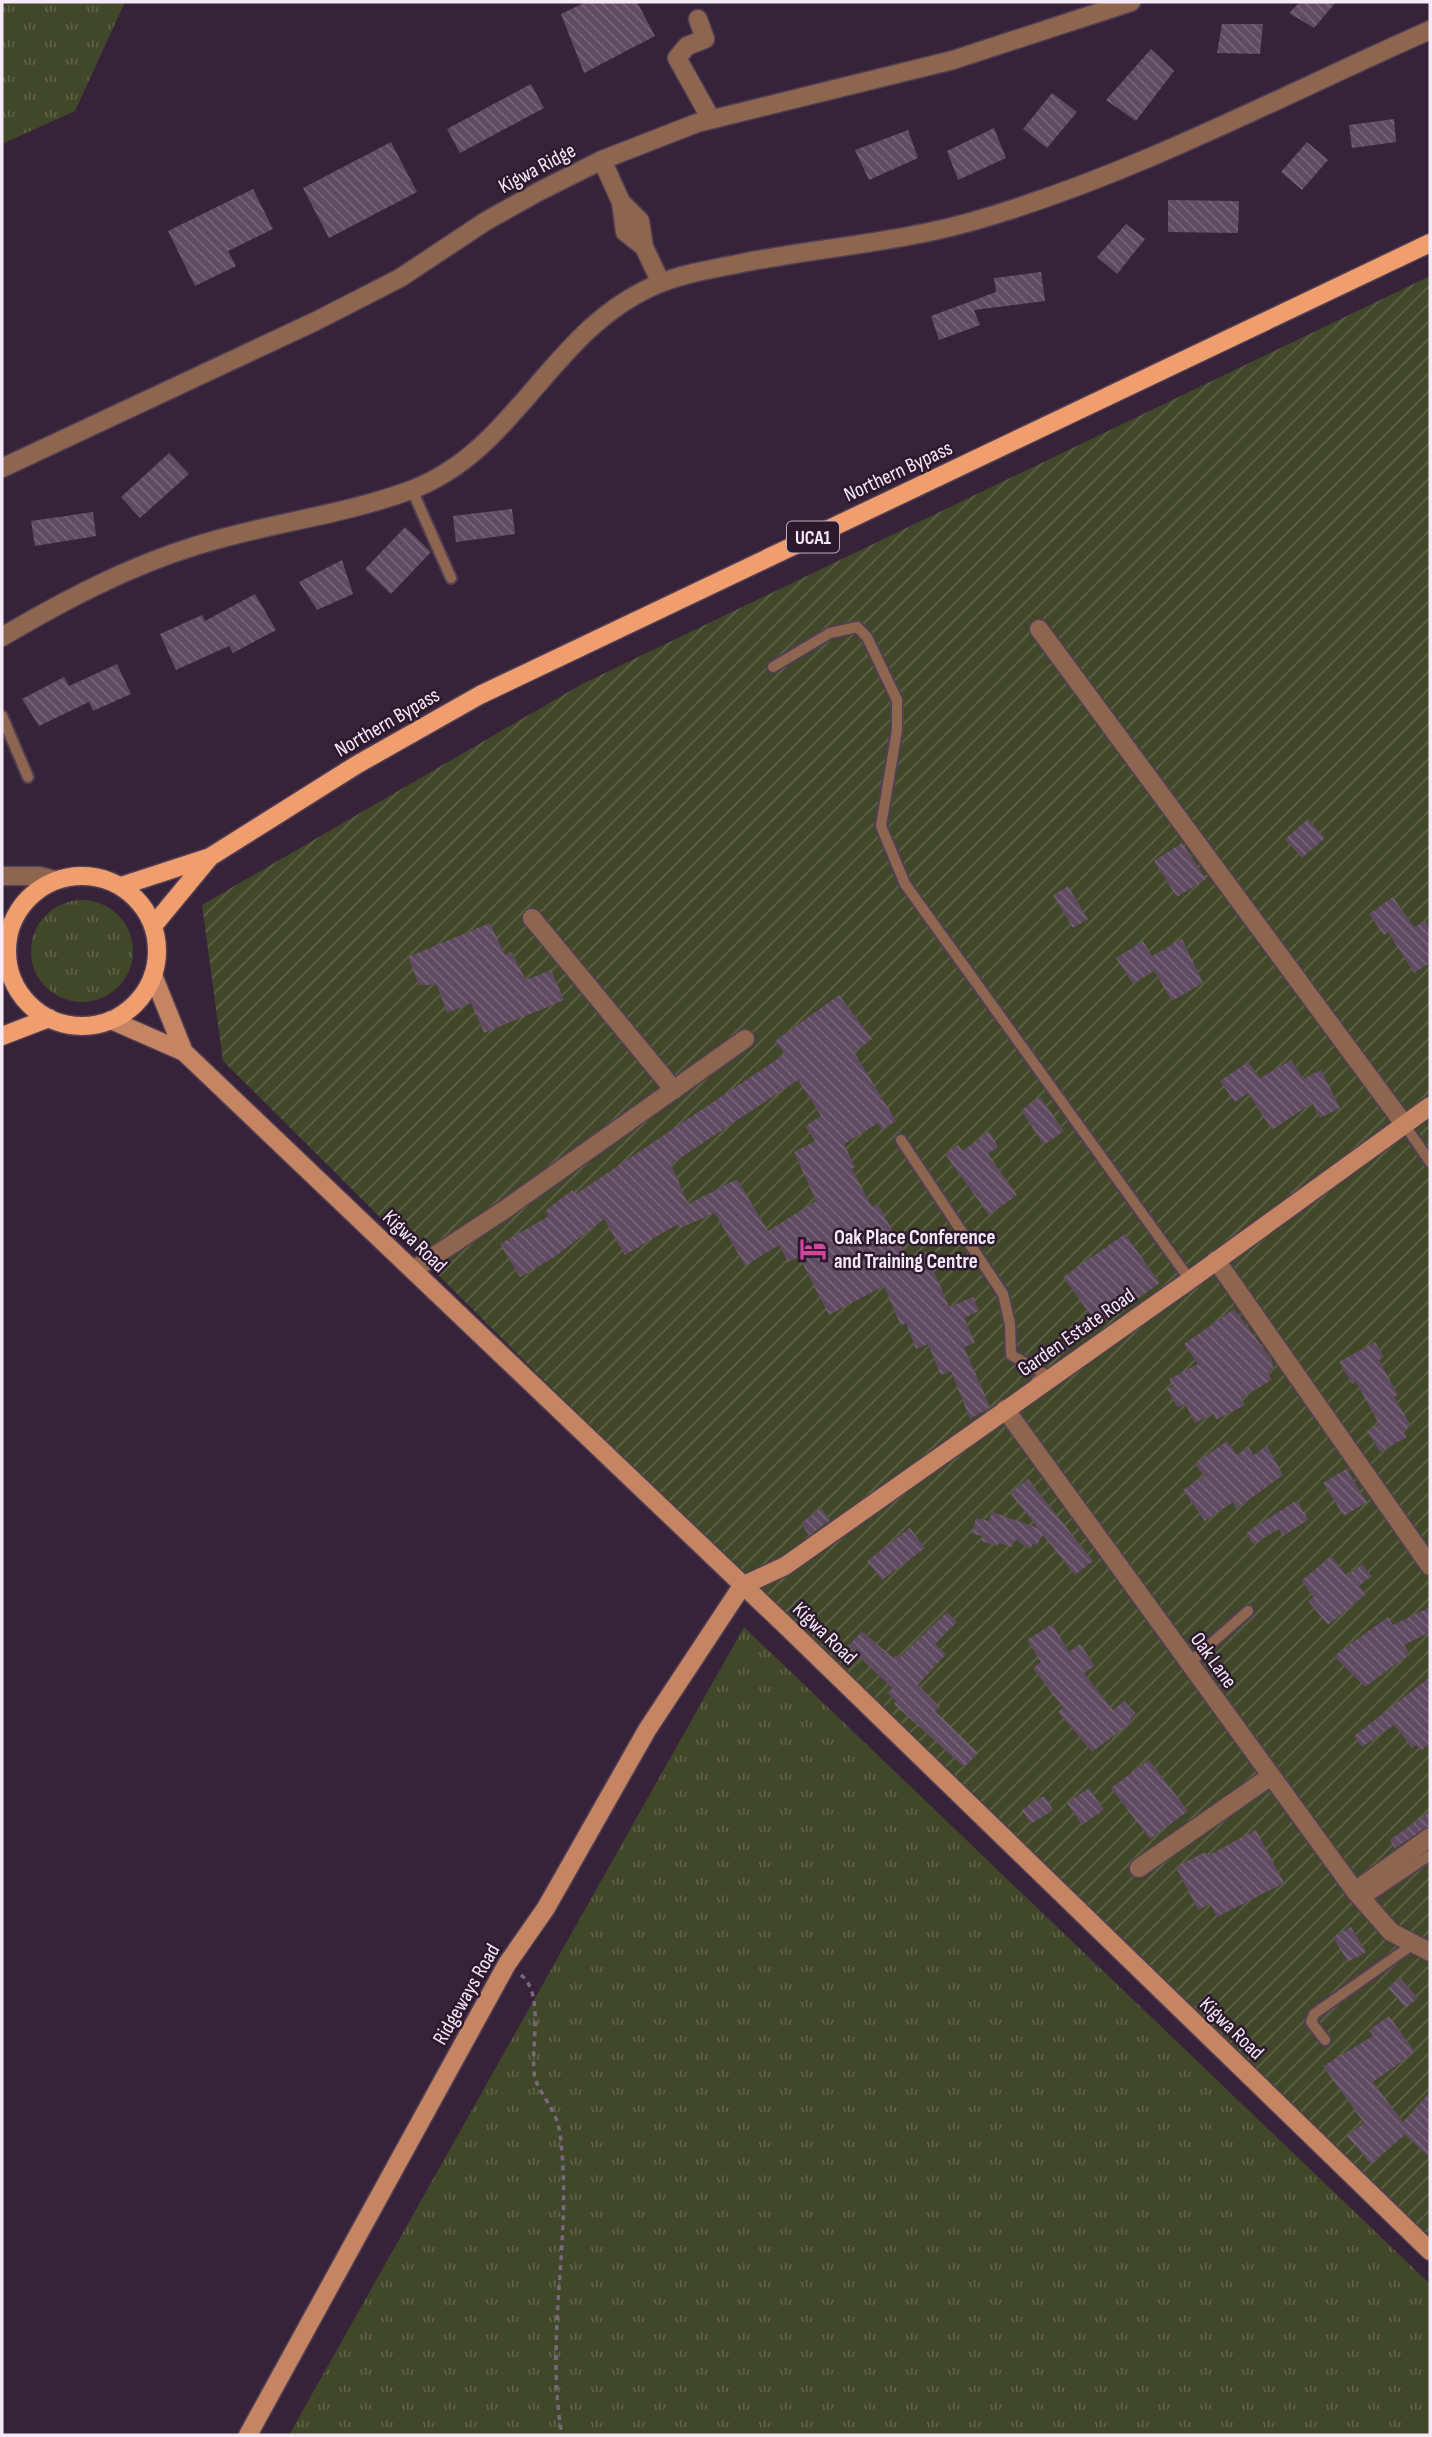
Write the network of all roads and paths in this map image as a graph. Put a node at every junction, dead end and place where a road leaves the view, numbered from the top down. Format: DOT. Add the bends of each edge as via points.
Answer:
graph roads {
  1 [pos="1123,4"];
  2 [pos="698,19"];
  3 [pos="1430,30"];
  4 [pos="711,119"];
  5 [pos="602,160"];
  6 [pos="1430,243"];
  7 [pos="661,283"];
  8 [pos="2,468"];
  9 [pos="412,490"];
  10 [pos="451,578"];
  11 [pos="1039,629"];
  12 [pos="2,637"];
  13 [pos="773,667"];
  14 [pos="2,716"];
  15 [pos="28,777"];
  16 [pos="210,857"];
  17 [pos="2,876"];
  18 [pos="55,880"];
  19 [pos="121,886"];
  20 [pos="532,918"];
  21 [pos="153,926"];
  22 [pos="2,927"];
  23 [pos="6,968"];
  24 [pos="153,975"];
  25 [pos="49,1018"];
  26 [pos="111,1020"];
  27 [pos="2,1036"];
  28 [pos="745,1039"];
  29 [pos="184,1052"];
  30 [pos="674,1090"];
  31 [pos="1430,1106"];
  32 [pos="1404,1124"];
  33 [pos="901,1140"];
  34 [pos="1430,1162"];
  35 [pos="1216,1260"];
  36 [pos="413,1270"];
  37 [pos="1190,1280"];
  38 [pos="1005,1409"];
  39 [pos="1430,1566"];
  40 [pos="742,1586"];
  41 [pos="1248,1611"];
  42 [pos="1188,1664"];
  43 [pos="1271,1776"];
  44 [pos="1430,1837"];
  45 [pos="1430,1855"];
  46 [pos="1139,1868"];
  47 [pos="1359,1895"];
  48 [pos="1412,1945"];
  49 [pos="1430,1952"];
  50 [pos="507,1964"];
  51 [pos="1325,2040"];
  52 [pos="1427,2243"];
  53 [pos="248,2435"];
  54 [pos="562,2435"];
  1 -- 4 [label="street, Kigwa Ridge" via="953,60"];
  2 -- 4 [label="street" via="705,39 687,46 677,58"];
  3 -- 7 [label="street" via="1179,146 1039,200 981,219 781,255"];
  4 -- 5 [label="street, Kigwa Ridge"];
  5 -- 7 [label="street" via="621,202 625,232 644,247"];
  5 -- 8 [label="street, Kigwa Ridge" via="497,215 400,278 328,315"];
  6 -- 16 [label="main road, Northern Bypass / UCA1" via="480,695 358,764"];
  7 -- 9 [label="street" via="637,294 577,338 495,436 453,469"];
  9 -- 10 [label="lane"];
  9 -- 12 [label="street" via="199,544 104,582"];
  11 -- 32 [label="street"];
  13 -- 37 [label="lane" via="830,633 858,627 867,637 897,700 897,730 881,826 905,884"];
  14 -- 15 [label="lane"];
  16 -- 19 [label="main road, UCA1"];
  16 -- 21 [label="main road, UCA1"];
  17 -- 18 [label="street"];
  18 -- 19 [label="main road" via="85,875"];
  18 -- 23 [label="main road" via="27,899 14,916 7,937"];
  19 -- 21 [label="main road" via="140,904"];
  20 -- 30 [label="street"];
  21 -- 24 [label="main road" via="157,957"];
  22 -- 23 [label="street"];
  23 -- 25 [label="main road" via="23,998"];
  24 -- 26 [label="main road" via="132,1007"];
  24 -- 29 [label="street"];
  25 -- 26 [label="main road" via="80,1026"];
  25 -- 27 [label="main road"];
  26 -- 29 [label="street"];
  28 -- 30 [label="street"];
  29 -- 36 [label="street, Kigwa Road"];
  30 -- 36 [label="street"];
  31 -- 32 [label="street, Garden Estate Road"];
  32 -- 34 [label="lane"];
  32 -- 35 [label="street, Garden Estate Road"];
  33 -- 38 [label="lane" via="1003,1294 1011,1355 1045,1374"];
  35 -- 37 [label="street, Garden Estate Road"];
  35 -- 39 [label="street"];
  36 -- 40 [label="street, Kigwa Road"];
  37 -- 38 [label="street, Garden Estate Road"];
  38 -- 40 [label="street, Garden Estate Road" via="785,1566"];
  38 -- 42 [label="street, Oak Lane"];
  40 -- 50 [label="street, Ridgeways Road" via="647,1730 546,1908"];
  40 -- 52 [label="street, Kigwa Road"];
  41 -- 42 [label="lane"];
  42 -- 43 [label="street, Oak Lane"];
  43 -- 46 [label="street"];
  43 -- 47 [label="street, Oak Lane"];
  44 -- 47 [label="street"];
  45 -- 47 [label="lane"];
  47 -- 48 [label="street, Oak Lane" via="1391,1932"];
  48 -- 49 [label="street, Oak Lane"];
  48 -- 51 [label="lane" via="1314,2014 1311,2022"];
  50 -- 53 [label="street, Ridgeways Road"];
  50 -- 54 [label="path" via="527,1980 532,1995 535,2078 557,2119 562,2155 563,2240 555,2366"];
}
